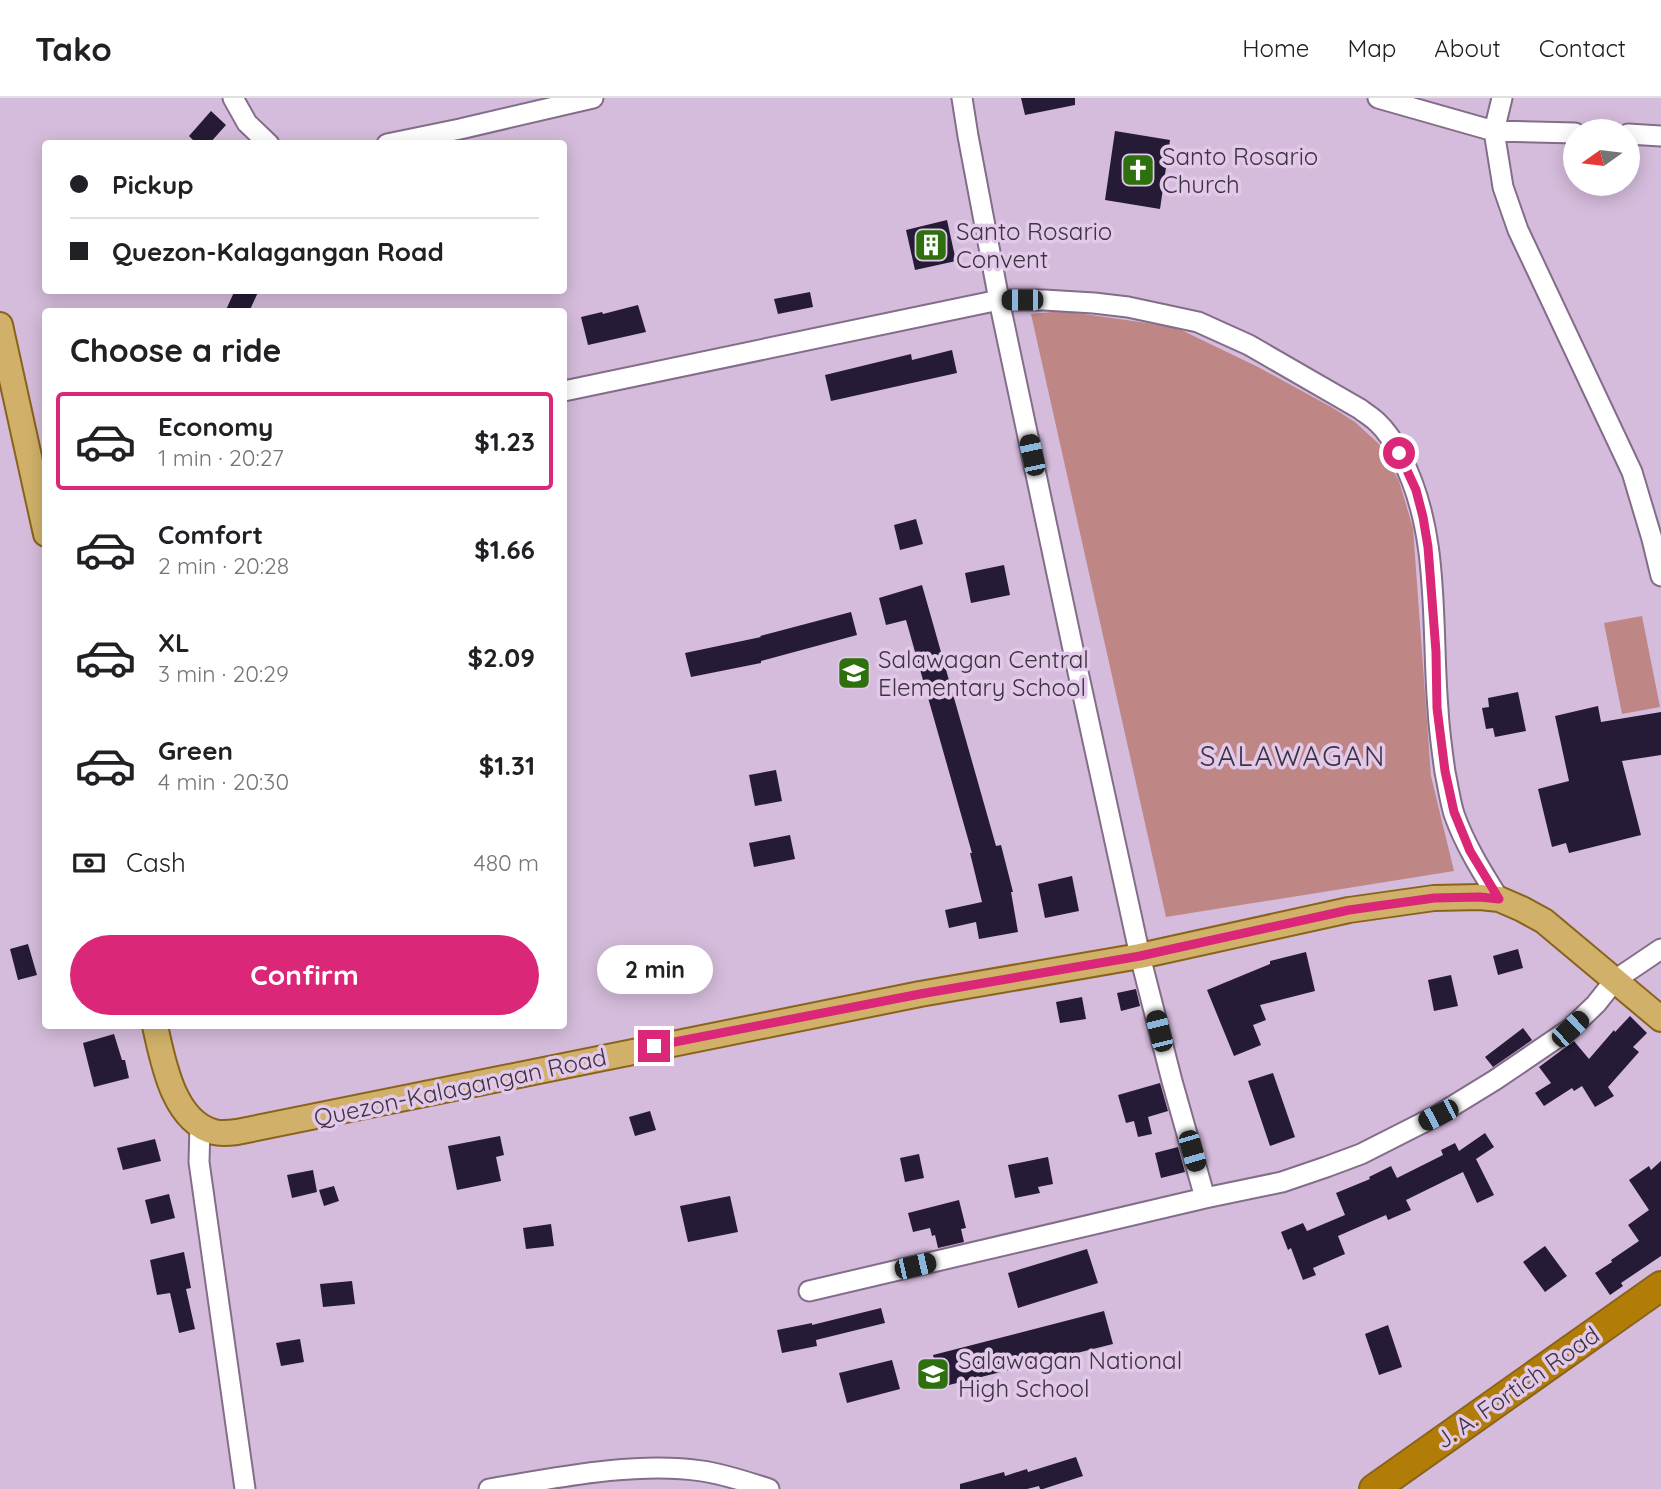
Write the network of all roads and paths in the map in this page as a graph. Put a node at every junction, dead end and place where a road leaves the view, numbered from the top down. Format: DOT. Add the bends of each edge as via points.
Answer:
graph roads {
  1 [pos="233,98"];
  2 [pos="593,98"];
  3 [pos="962,98"];
  4 [pos="1378,98"];
  5 [pos="1502,98"];
  6 [pos="1494,131"];
  7 [pos="1563,133"];
  8 [pos="1640,135"];
  9 [pos="1661,136"];
  10 [pos="266,140"];
  11 [pos="408,140"];
  12 [pos="999,300"];
  13 [pos="0,326"];
  14 [pos="567,390"];
  15 [pos="42,500"];
  16 [pos="1661,576"];
  17 [pos="1499,899"];
  18 [pos="1661,949"];
  19 [pos="1140,956"];
  20 [pos="1615,980"];
  21 [pos="1661,1019"];
  22 [pos="156,1029"];
  23 [pos="200,1126"];
  24 [pos="1205,1198"];
  25 [pos="1661,1286"];
  26 [pos="809,1292"];
  27 [pos="245,1489"];
  28 [pos="489,1489"];
  29 [pos="769,1489"];
  30 [pos="1374,1489"];
  1 -- 10 [label="street" via="247,123"];
  2 -- 11 [label="street"];
  3 -- 12 [label="street"];
  4 -- 6 [label="street"];
  5 -- 6 [label="street"];
  6 -- 7 [label="street"];
  6 -- 16 [label="street" via="1503,187 1518,230 1632,472"];
  8 -- 9 [label="street"];
  12 -- 14 [label="street"];
  12 -- 17 [label="street" via="1139,308 1198,323 1249,345 1360,410 1393,440 1416,490 1425,527 1437,708 1454,812 1470,851"];
  12 -- 19 [label="street"];
  13 -- 15 [label="main road"];
  17 -- 19 [label="main road, Quezon-Kalagangan Road" via="1434,898 1349,910"];
  17 -- 20 [label="main road, Quezon-Kalagangan Road" via="1544,922"];
  18 -- 20 [label="street"];
  19 -- 23 [label="main road, Quezon-Kalagangan Road" via="894,999 271,1126 217,1133"];
  19 -- 24 [label="street"];
  20 -- 21 [label="main road, Quezon-Kalagangan Road"];
  20 -- 24 [label="street" via="1570,1029 1438,1115 1338,1163 1282,1182"];
  22 -- 23 [label="main road" via="175,1095"];
  23 -- 27 [label="street" via="199,1162"];
  24 -- 26 [label="street"];
  25 -- 30 [label="highway, J. A. Fortich Road"];
  28 -- 29 [label="street" via="667,1468 703,1471"];
}
